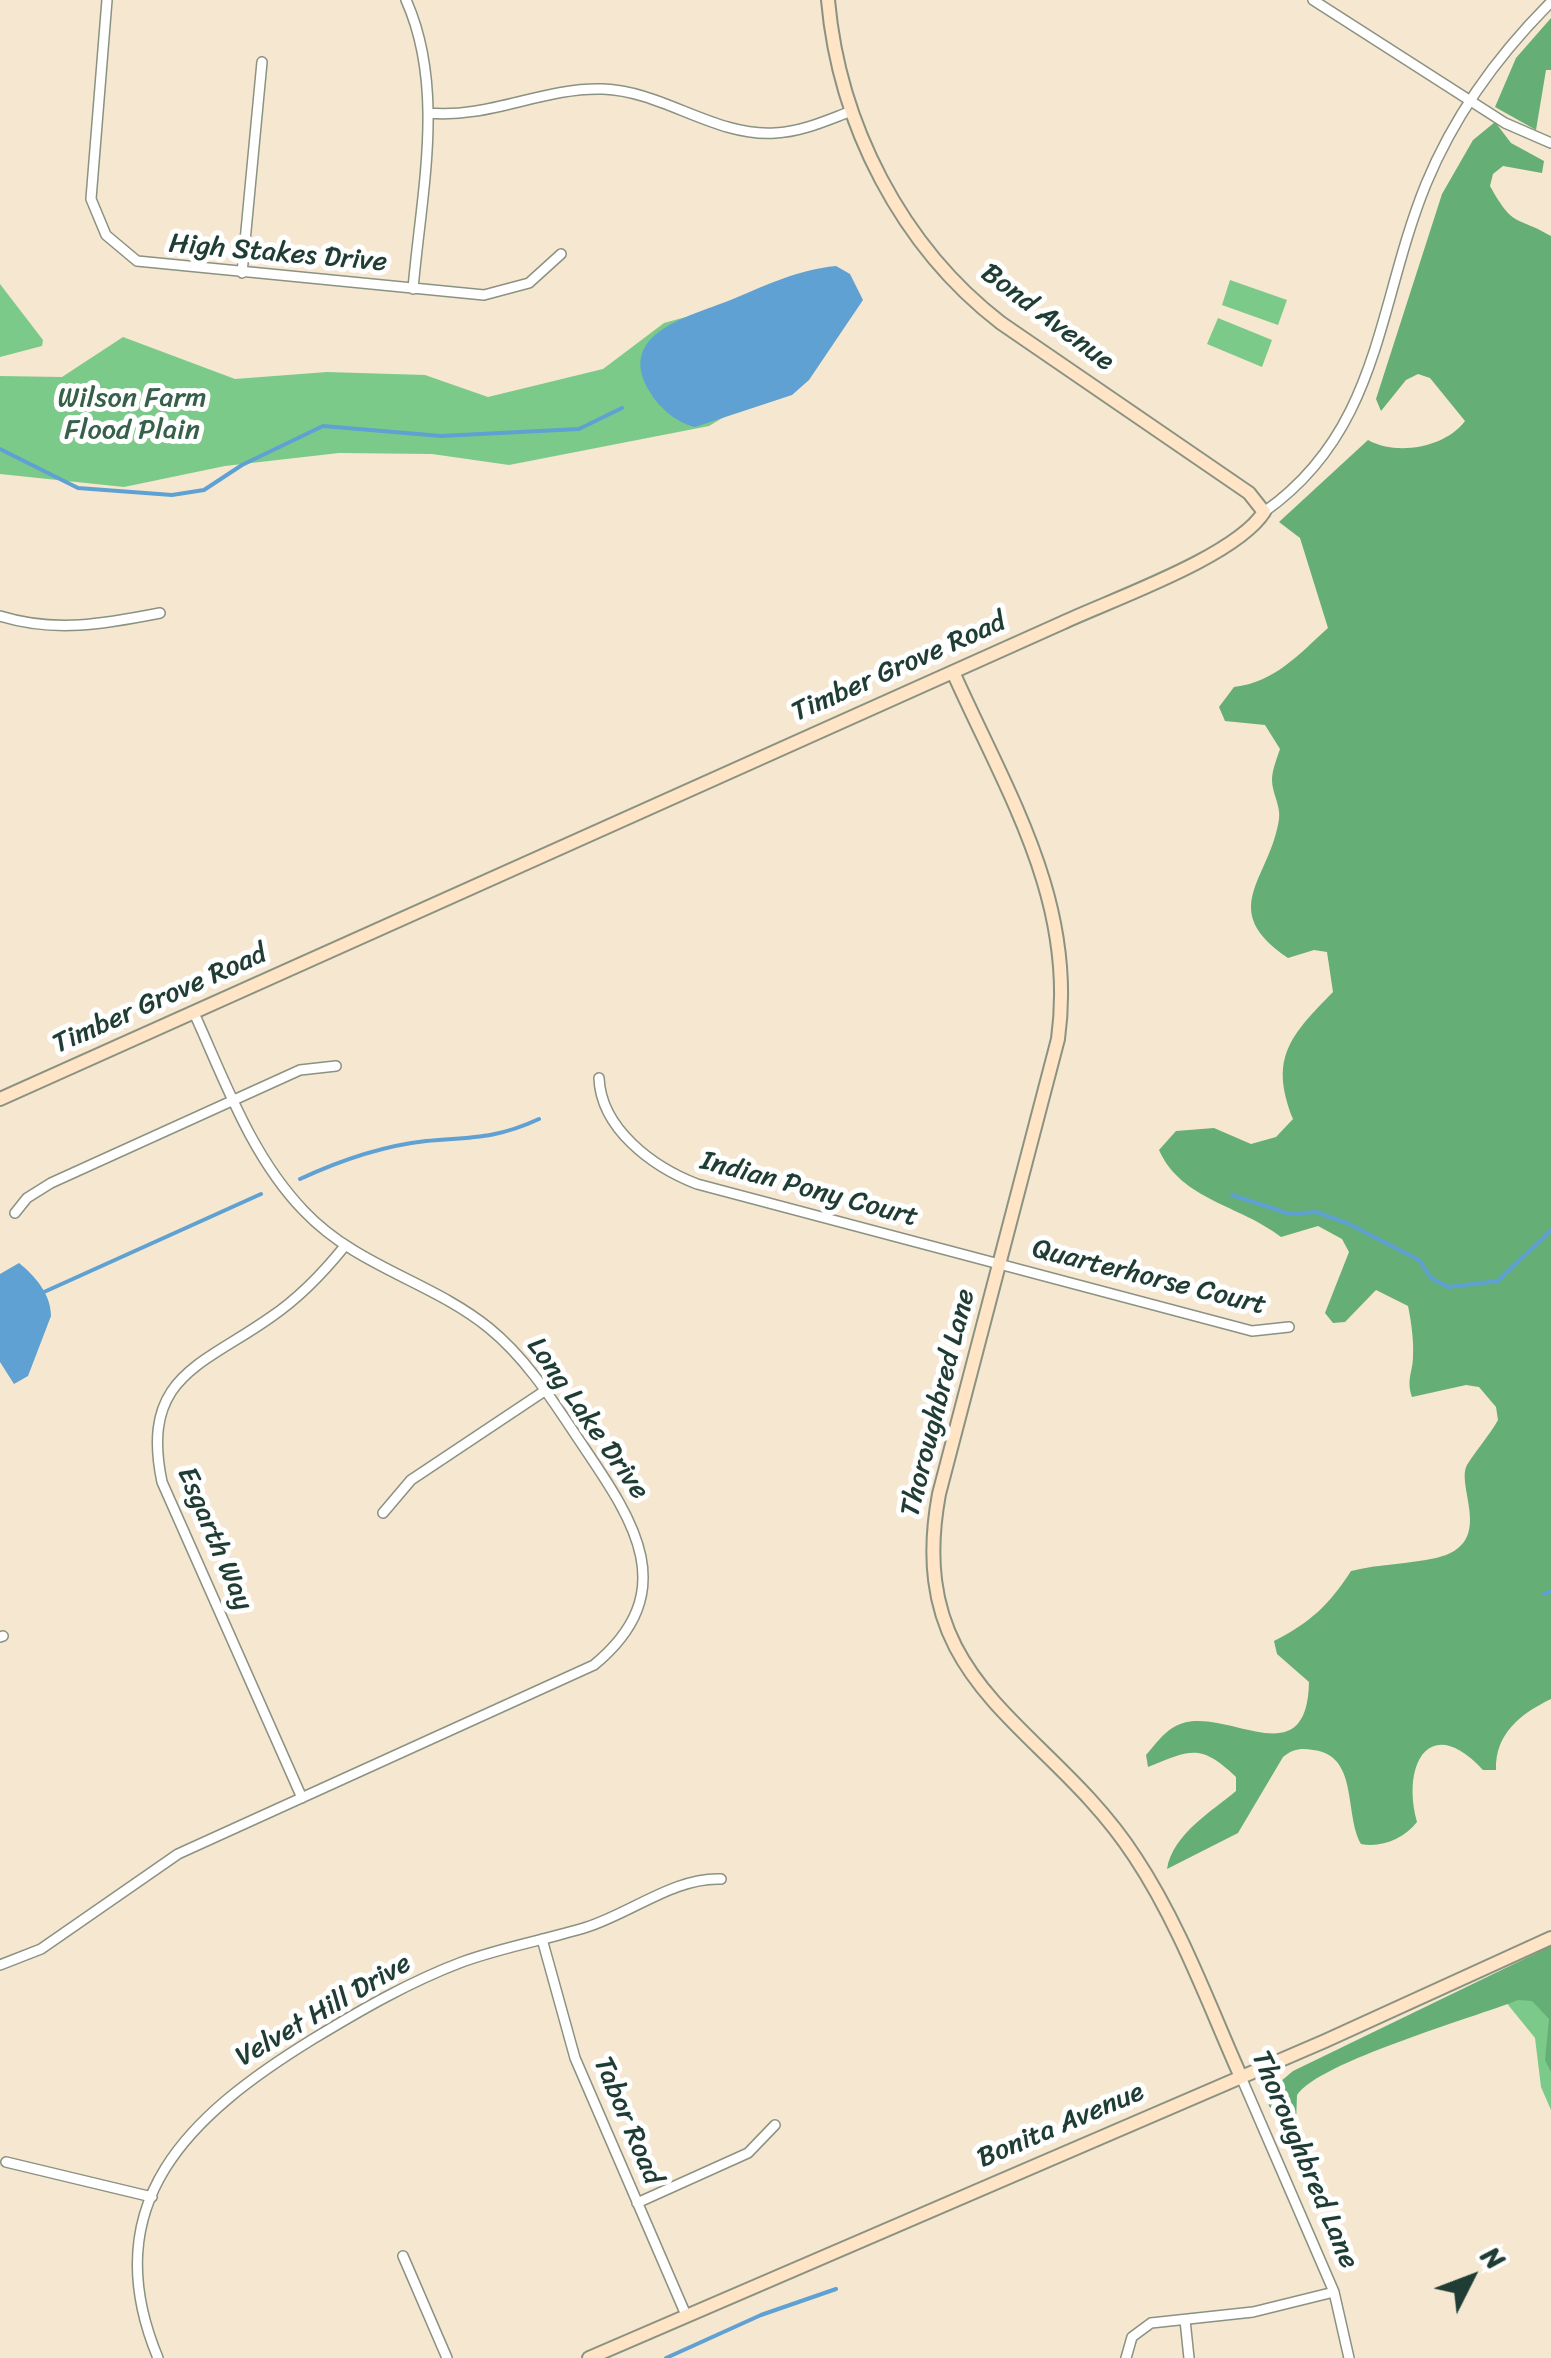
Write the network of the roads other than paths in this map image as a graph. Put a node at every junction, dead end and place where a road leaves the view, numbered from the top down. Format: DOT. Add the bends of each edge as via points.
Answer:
graph roads {
  1 [pos="106,0"];
  2 [pos="406,0"];
  3 [pos="828,0"];
  4 [pos="1312,0"];
  5 [pos="1551,2"];
  6 [pos="262,62"];
  7 [pos="1470,101"];
  8 [pos="849,112"];
  9 [pos="428,113"];
  10 [pos="1551,142"];
  11 [pos="561,254"];
  12 [pos="242,273"];
  13 [pos="413,289"];
  14 [pos="1264,512"];
  15 [pos="160,613"];
  16 [pos="0,616"];
  17 [pos="953,672"];
  18 [pos="194,1013"];
  19 [pos="336,1066"];
  20 [pos="599,1078"];
  21 [pos="0,1099"];
  22 [pos="234,1101"];
  23 [pos="16,1213"];
  24 [pos="344,1247"];
  25 [pos="999,1264"];
  26 [pos="1288,1327"];
  27 [pos="546,1390"];
  28 [pos="383,1513"];
  29 [pos="302,1798"];
  30 [pos="722,1879"];
  31 [pos="1551,1938"];
  32 [pos="542,1939"];
  33 [pos="0,1965"];
  34 [pos="1242,2077"];
  35 [pos="776,2125"];
  36 [pos="6,2162"];
  37 [pos="152,2197"];
  38 [pos="637,2204"];
  39 [pos="403,2256"];
  40 [pos="1334,2292"];
  41 [pos="686,2315"];
  42 [pos="1185,2320"];
  43 [pos="158,2358"];
  44 [pos="448,2358"];
  45 [pos="589,2358"];
  46 [pos="1126,2358"];
  47 [pos="1189,2358"];
  48 [pos="1349,2358"];
  1 -- 12 [label="street, High Stakes Drive" via="90,182 99,225 137,260"];
  2 -- 9 [label="street" via="425,54"];
  3 -- 8 [label="street, Bond Avenue"];
  4 -- 7 [label="street"];
  5 -- 7 [label="street, Timber Grove Road"];
  6 -- 12 [label="street"];
  7 -- 10 [label="street"];
  7 -- 14 [label="street, Timber Grove Road" via="1420,201 1361,393 1312,470"];
  8 -- 9 [label="street" via="762,133 640,94 592,89 469,114"];
  8 -- 14 [label="street, Bond Avenue" via="898,206 967,294 1220,470"];
  9 -- 13 [label="street"];
  11 -- 13 [label="street, High Stakes Drive" via="529,283 501,294"];
  12 -- 13 [label="street, High Stakes Drive"];
  14 -- 17 [label="street, Timber Grove Road" via="1232,543"];
  15 -- 16 [label="street" via="85,627"];
  17 -- 18 [label="street, Timber Grove Road"];
  17 -- 25 [label="street, Thoroughbred Lane" via="1043,873 1062,957 1058,1039"];
  18 -- 21 [label="street, Timber Grove Road"];
  18 -- 22 [label="street, Long Lake Drive"];
  19 -- 22 [label="street" via="300,1070"];
  20 -- 25 [label="street, Indian Pony Court" via="603,1102 630,1141 682,1178"];
  22 -- 23 [label="street" via="51,1183"];
  22 -- 24 [label="street, Long Lake Drive" via="280,1184"];
  24 -- 27 [label="street, Long Lake Drive" via="477,1319"];
  24 -- 29 [label="street, Esgarth Way" via="273,1316 192,1366 163,1411 157,1447 162,1482"];
  25 -- 26 [label="street, Quarterhorse Court" via="1252,1331"];
  25 -- 34 [label="street, Thoroughbred Lane" via="934,1520 938,1604 974,1682 1074,1779 1135,1856 1171,1918"];
  27 -- 28 [label="street" via="411,1480"];
  27 -- 29 [label="street, Long Lake Drive" via="639,1538 644,1580 624,1635 574,1676"];
  29 -- 33 [label="street, Long Lake Drive" via="178,1854 41,1949"];
  30 -- 32 [label="street, Velvet Hill Drive" via="693,1881 620,1915"];
  31 -- 34 [label="street, Bonita Avenue"];
  32 -- 37 [label="street, Velvet Hill Drive" via="474,1958 390,1994 251,2078 200,2121"];
  32 -- 38 [label="street, Tabor Road" via="575,2058"];
  34 -- 40 [label="street, Thoroughbred Lane"];
  34 -- 41 [label="street, Bonita Avenue"];
  35 -- 38 [label="street" via="748,2153"];
  36 -- 37 [label="street"];
  37 -- 43 [label="street, Velvet Hill Drive" via="138,2278"];
  38 -- 41 [label="street, Tabor Road"];
  39 -- 44 [label="street"];
  40 -- 42 [label="street"];
  40 -- 48 [label="street, Thoroughbred Lane"];
  41 -- 45 [label="street, Bonita Avenue"];
  42 -- 46 [label="street" via="1141,2328 1128,2342"];
  42 -- 47 [label="street"];
}
